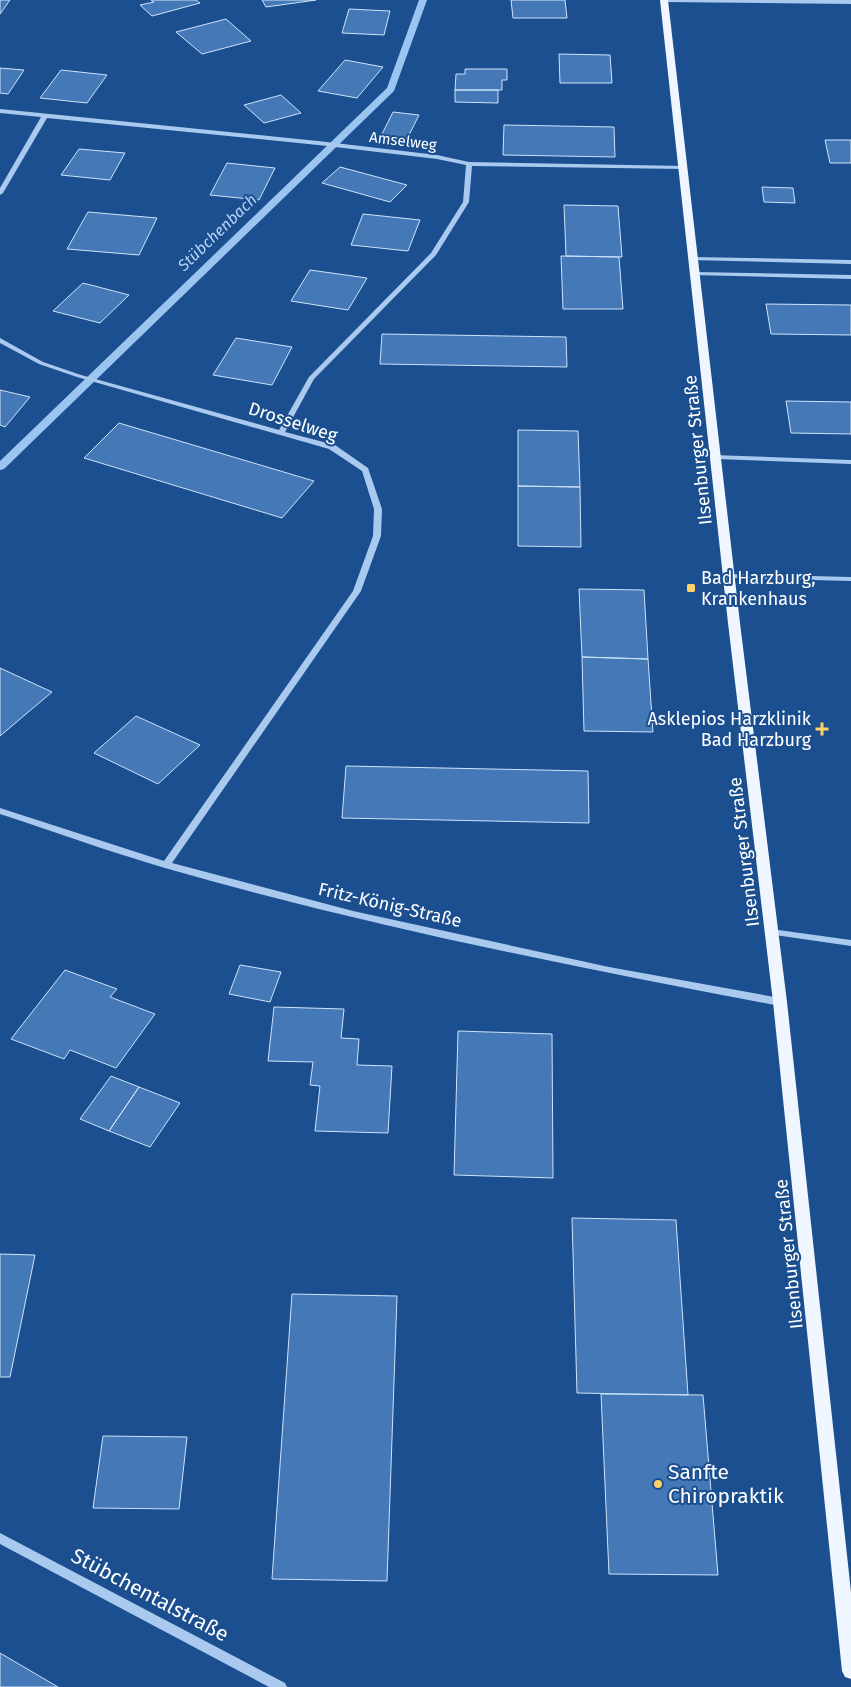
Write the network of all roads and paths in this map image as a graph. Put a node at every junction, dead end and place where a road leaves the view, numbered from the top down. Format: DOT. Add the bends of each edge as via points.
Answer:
graph roads {
  1 [pos="664,0"];
  2 [pos="851,2"];
  3 [pos="0,111"];
  4 [pos="45,116"];
  5 [pos="469,164"];
  6 [pos="682,167"];
  7 [pos="0,193"];
  8 [pos="692,259"];
  9 [pos="851,262"];
  10 [pos="695,274"];
  11 [pos="851,277"];
  12 [pos="0,340"];
  13 [pos="106,384"];
  14 [pos="281,432"];
  15 [pos="716,457"];
  16 [pos="851,462"];
  17 [pos="729,576"];
  18 [pos="851,579"];
  19 [pos="0,811"];
  20 [pos="166,865"];
  21 [pos="772,932"];
  22 [pos="851,943"];
  23 [pos="780,1002"];
  24 [pos="0,1538"];
  25 [pos="851,1671"];
  26 [pos="281,1687"];
  1 -- 2 [label="street"];
  1 -- 6 [label="main road, Ilsenburger Straße"];
  3 -- 4 [label="street, Amselweg"];
  4 -- 5 [label="street, Amselweg" via="437,157"];
  4 -- 7 [label="street"];
  5 -- 6 [label="street, Amselweg"];
  5 -- 14 [label="street" via="466,202 434,254 311,378"];
  6 -- 8 [label="main road, Ilsenburger Straße"];
  8 -- 9 [label="street"];
  8 -- 10 [label="main road, Ilsenburger Straße"];
  10 -- 11 [label="street"];
  10 -- 15 [label="main road, Ilsenburger Straße"];
  12 -- 13 [label="street, Drosselweg" via="41,363"];
  13 -- 14 [label="street, Drosselweg"];
  14 -- 20 [label="street, Drosselweg" via="332,447 365,470 378,509 377,536 357,591"];
  15 -- 16 [label="street"];
  15 -- 17 [label="main road, Ilsenburger Straße"];
  17 -- 18 [label="street"];
  17 -- 21 [label="main road, Ilsenburger Straße"];
  19 -- 20 [label="street, Fritz-König-Straße"];
  20 -- 23 [label="street, Fritz-König-Straße" via="353,914 609,970"];
  21 -- 22 [label="street"];
  21 -- 23 [label="main road, Ilsenburger Straße"];
  23 -- 25 [label="main road, Ilsenburger Straße"];
  24 -- 26 [label="street, Stübchentalstraße"];
}
